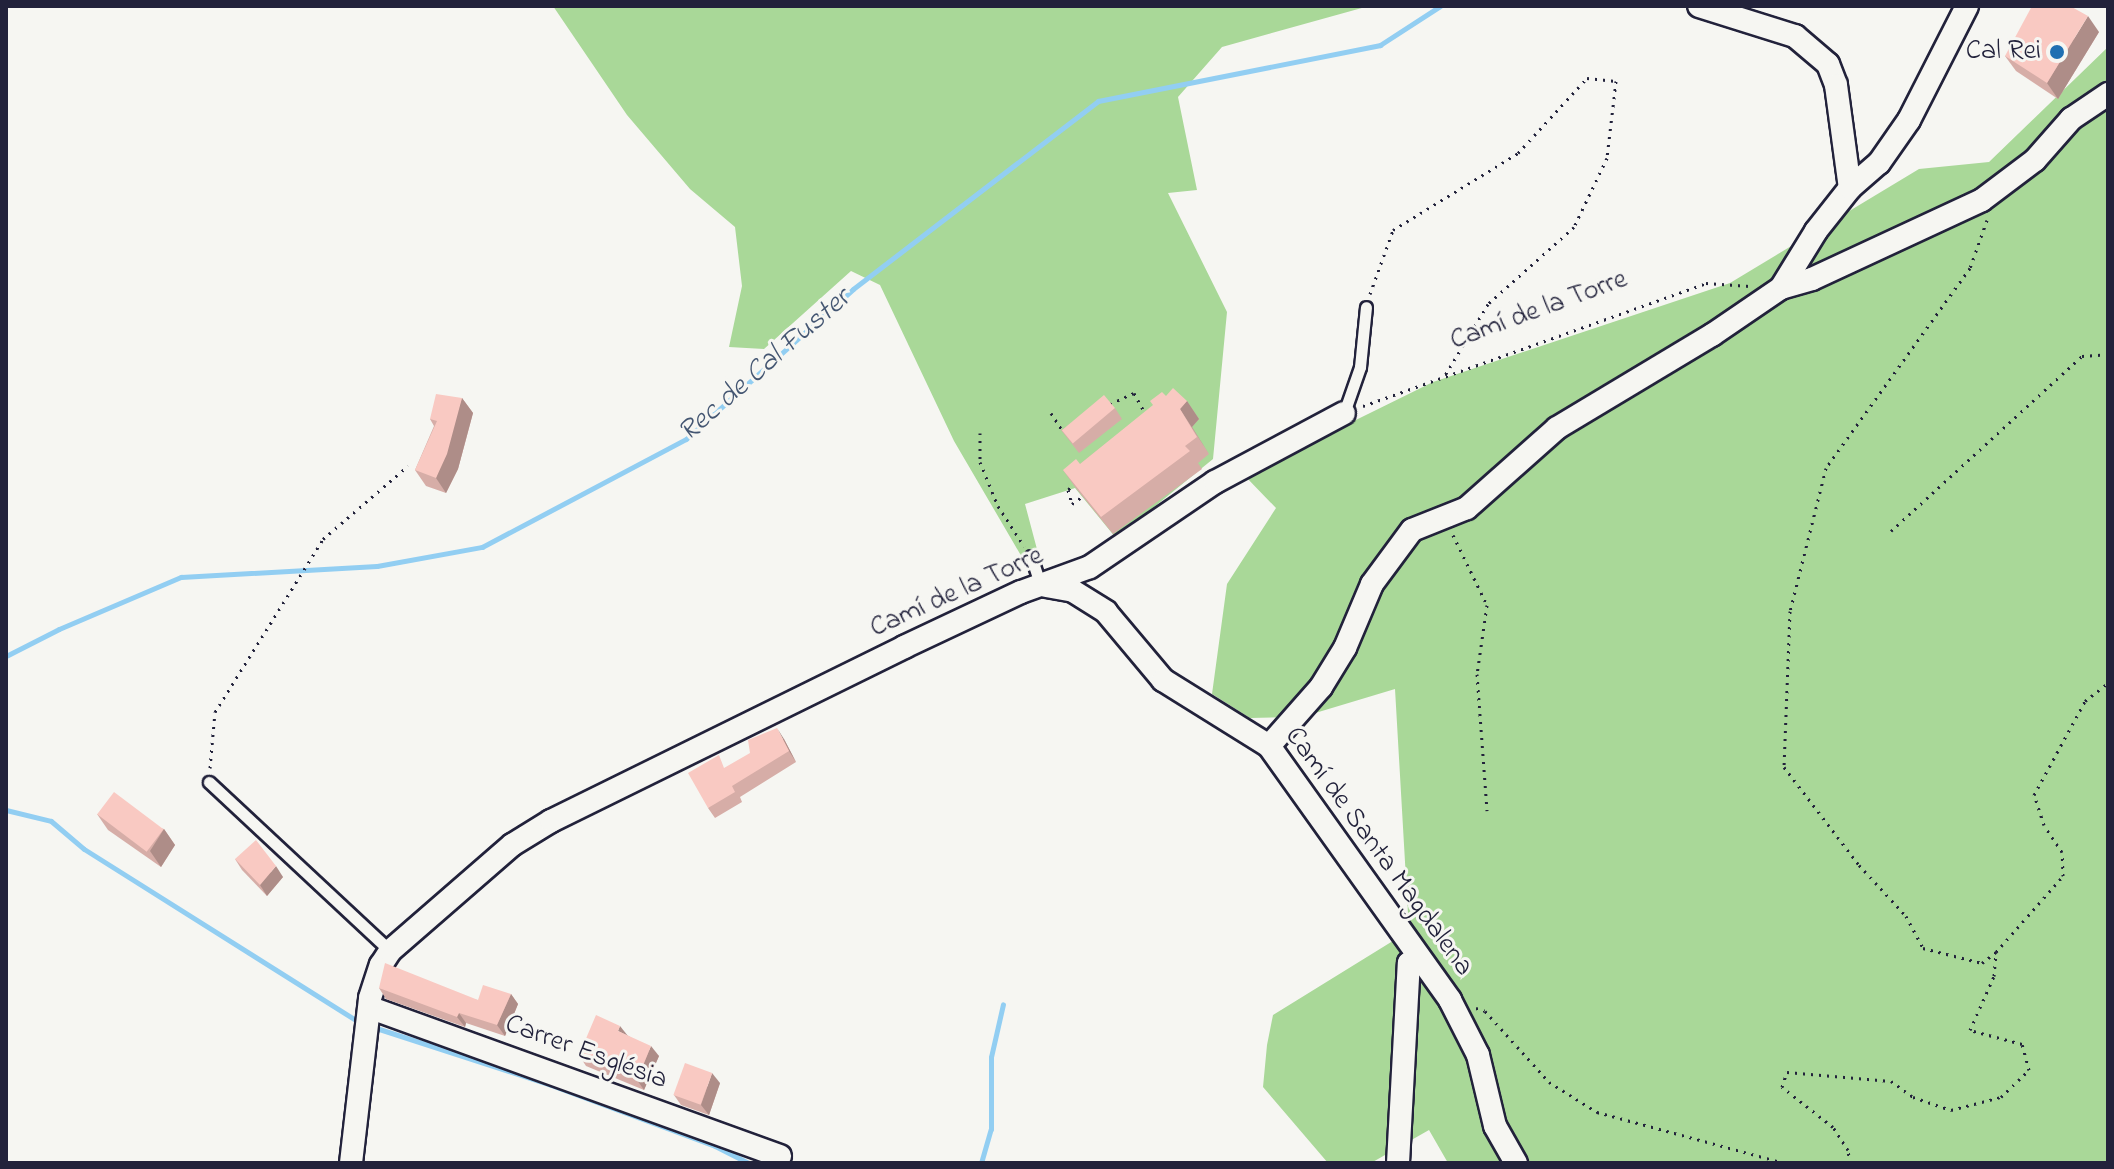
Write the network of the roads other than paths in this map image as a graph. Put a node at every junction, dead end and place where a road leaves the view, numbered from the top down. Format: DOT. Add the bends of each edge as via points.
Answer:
graph roads {
  1 [pos="1699,6"];
  2 [pos="1967,6"];
  3 [pos="2108,94"];
  4 [pos="1850,188"];
  5 [pos="1781,288"];
  6 [pos="1366,307"];
  7 [pos="1344,413"];
  8 [pos="1031,556"];
  9 [pos="1041,586"];
  10 [pos="1269,746"];
  11 [pos="209,782"];
  12 [pos="390,951"];
  13 [pos="1418,957"];
  14 [pos="371,1008"];
  15 [pos="780,1156"];
  16 [pos="351,1163"];
  17 [pos="1398,1163"];
  18 [pos="1516,1163"];
  1 -- 4 [label="street" via="1795,36 1828,64"];
  2 -- 4 [label="street" via="1909,120 1879,163"];
  3 -- 5 [label="street" via="2071,119 2035,160 1982,200 1812,279"];
  4 -- 5 [label="street"];
  5 -- 10 [label="street" via="1557,428 1467,508 1412,530 1372,584 1345,648 1321,687"];
  6 -- 7 [label="lane" via="1360,367"];
  7 -- 9 [label="street, Camí de la Torre" via="1215,482 1090,567"];
  8 -- 9 [label="lane"];
  9 -- 10 [label="street, Camí de Santa Magdalena" via="1073,591 1106,612 1163,680"];
  9 -- 12 [label="street, Camí de la Torre" via="904,647 551,821 512,845"];
  10 -- 13 [label="street, Camí de Santa Magdalena"];
  11 -- 12 [label="lane"];
  12 -- 14 [label="street, Camí de la Torre" via="381,965"];
  13 -- 17 [label="street" via="1409,963"];
  13 -- 18 [label="street, Camí de Santa Magdalena" via="1450,1000 1478,1055 1495,1126"];
  14 -- 15 [label="street, Carrer Església"];
  14 -- 16 [label="street, Camí de la Torre"];
}
